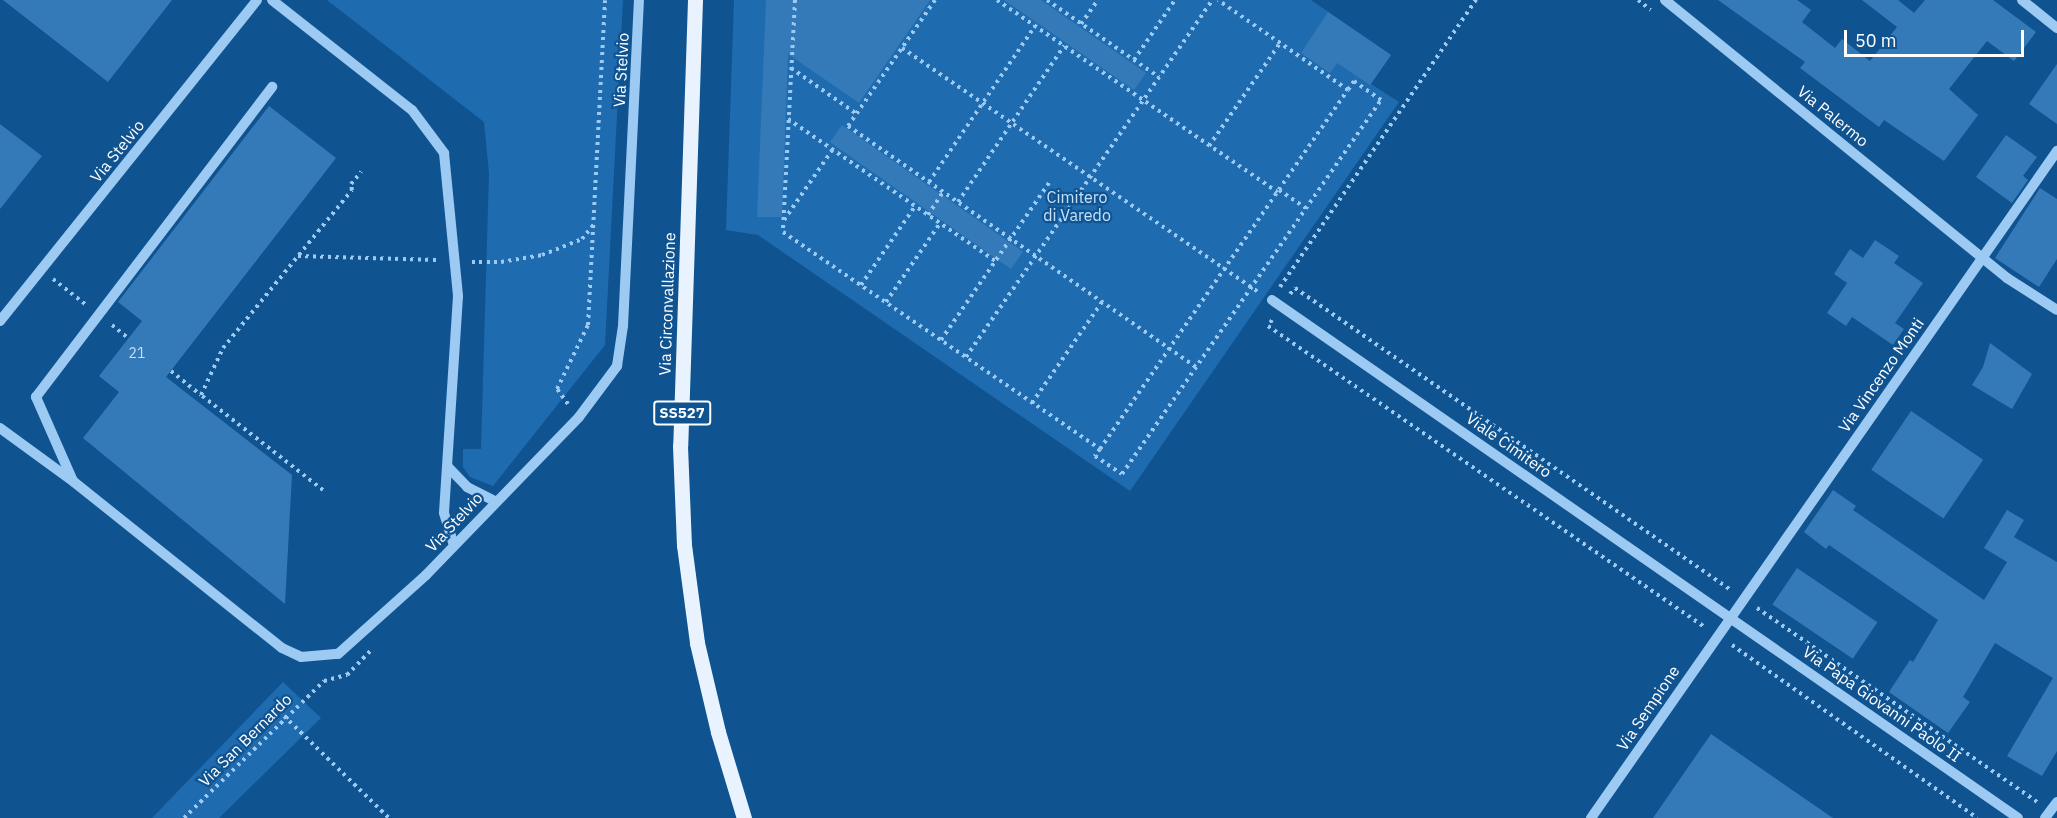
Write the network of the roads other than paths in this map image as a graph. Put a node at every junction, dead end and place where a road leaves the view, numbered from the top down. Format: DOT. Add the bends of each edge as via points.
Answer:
graph roads {
  1 [pos="257,0"];
  2 [pos="272,0"];
  3 [pos="639,0"];
  4 [pos="696,0"];
  5 [pos="1665,0"];
  6 [pos="2022,0"];
  7 [pos="2057,28"];
  8 [pos="272,87"];
  9 [pos="2057,151"];
  10 [pos="1982,257"];
  11 [pos="1272,300"];
  12 [pos="2057,310"];
  13 [pos="0,321"];
  14 [pos="0,428"];
  15 [pos="447,466"];
  16 [pos="74,482"];
  17 [pos="495,501"];
  18 [pos="454,545"];
  19 [pos="1730,615"];
  20 [pos="2057,802"];
  21 [pos="2048,815"];
  22 [pos="744,818"];
  23 [pos="1591,818"];
  24 [pos="2018,818"];
  1 -- 13 [label="street, Via Stelvio"];
  2 -- 15 [label="street" via="412,110 444,153 458,261"];
  3 -- 17 [label="street, Via Stelvio" via="623,326 617,366 579,417"];
  4 -- 22 [label="main road, Via Circonvallazione / SS527" via="680,446 684,545 698,643 718,732"];
  5 -- 10 [label="street, Via Palermo"];
  6 -- 7 [label="street"];
  8 -- 16 [label="street" via="36,397"];
  9 -- 10 [label="street, Via Vincenzo Monti"];
  10 -- 12 [label="street, Via Palermo"];
  10 -- 19 [label="street, Via Vincenzo Monti"];
  11 -- 19 [label="street, Viale Cimitero"];
  14 -- 16 [label="street, Via Stelvio"];
  15 -- 17 [label="street" via="467,487"];
  15 -- 18 [label="street" via="444,513"];
  16 -- 18 [label="street, Via Stelvio" via="282,648 301,657 322,658 351,646"];
  17 -- 18 [label="street, Via Stelvio"];
  19 -- 23 [label="street, Via Sempione"];
  19 -- 24 [label="street, Via Papa Giovanni Paolo II"];
  20 -- 21 [label="street"];
}
